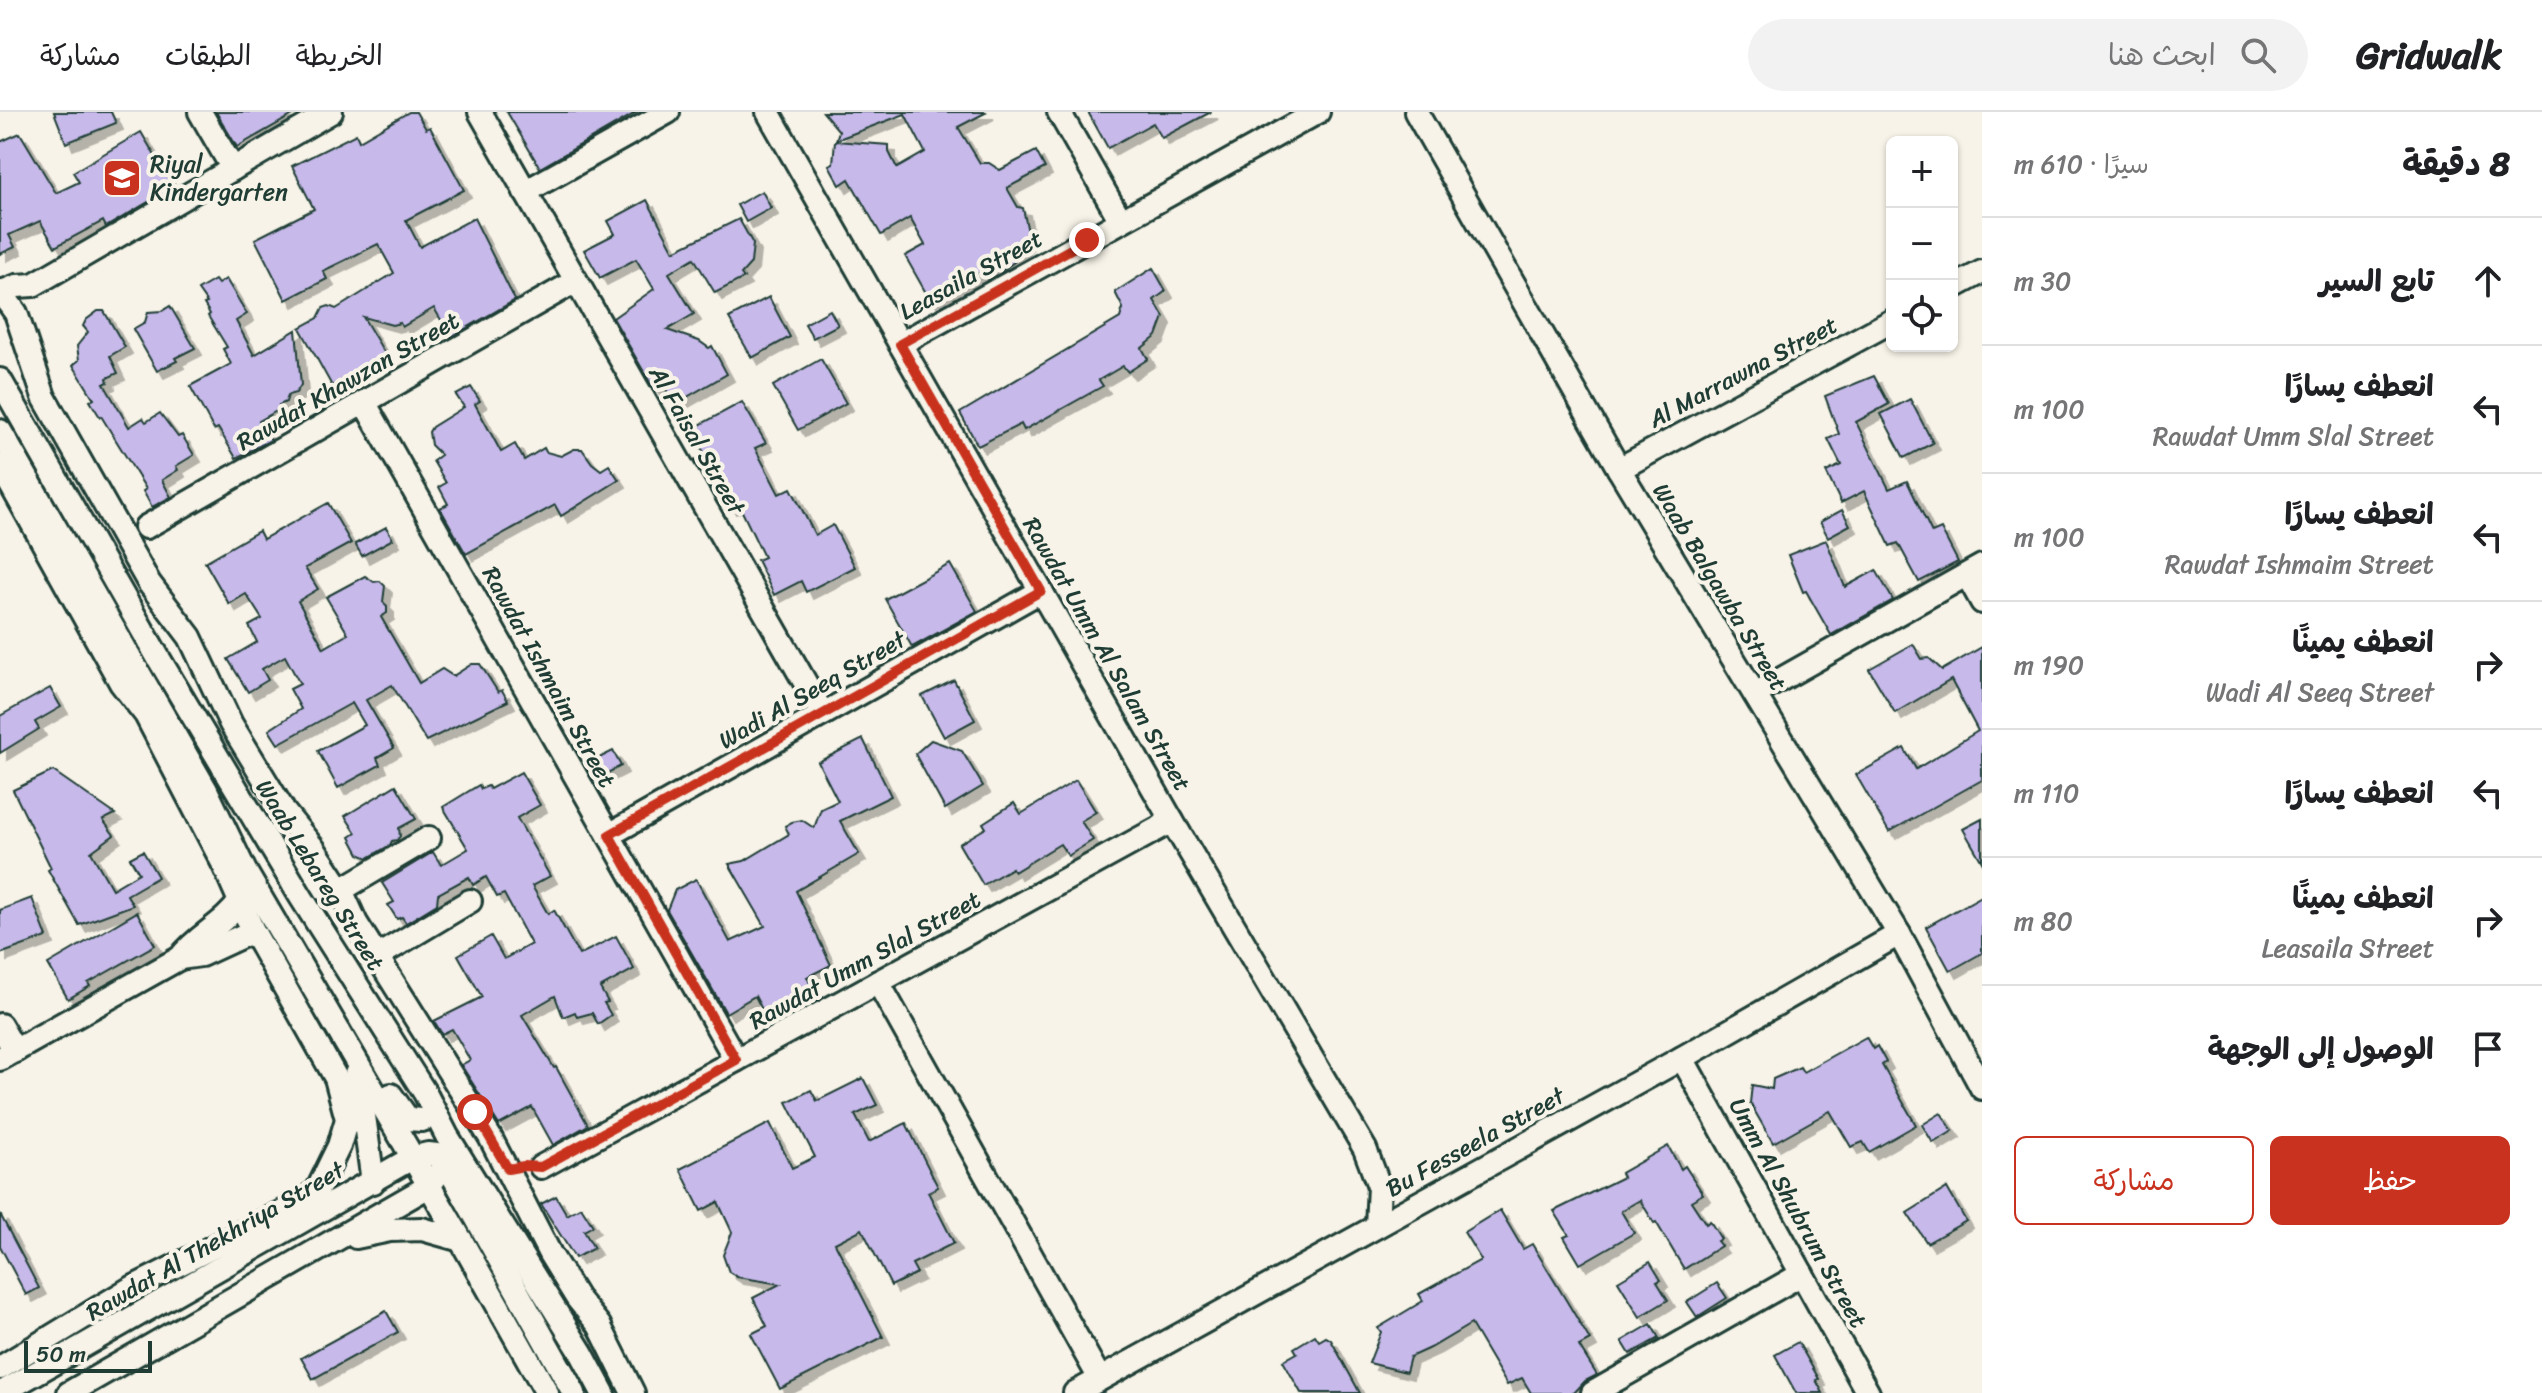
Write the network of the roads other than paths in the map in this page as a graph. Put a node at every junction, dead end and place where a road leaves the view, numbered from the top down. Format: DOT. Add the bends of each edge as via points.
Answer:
graph roads {
  1 [pos="200,112"];
  2 [pos="331,112"];
  3 [pos="480,112"];
  4 [pos="668,112"];
  5 [pos="768,112"];
  6 [pos="1059,112"];
  7 [pos="1318,112"];
  8 [pos="1416,112"];
  9 [pos="233,169"];
  10 [pos="525,192"];
  11 [pos="1121,221"];
  12 [pos="1982,272"];
  13 [pos="576,281"];
  14 [pos="33,285"];
  15 [pos="1958,285"];
  16 [pos="1,291"];
  17 [pos="16,313"];
  18 [pos="1886,324"];
  19 [pos="900,344"];
  20 [pos="0,380"];
  21 [pos="364,402"];
  22 [pos="0,431"];
  23 [pos="1619,469"];
  24 [pos="1,472"];
  25 [pos="11,502"];
  26 [pos="146,527"];
  27 [pos="118,529"];
  28 [pos="132,553"];
  29 [pos="1974,571"];
  30 [pos="1041,591"];
  31 [pos="1982,602"];
  32 [pos="197,650"];
  33 [pos="159,659"];
  34 [pos="112,662"];
  35 [pos="134,667"];
  36 [pos="1755,694"];
  37 [pos="823,714"];
  38 [pos="1172,821"];
  39 [pos="609,835"];
  40 [pos="429,838"];
  41 [pos="337,885"];
  42 [pos="301,897"];
  43 [pos="240,901"];
  44 [pos="470,901"];
  45 [pos="253,931"];
  46 [pos="1899,934"];
  47 [pos="293,953"];
  48 [pos="378,956"];
  49 [pos="180,958"];
  50 [pos="878,982"];
  51 [pos="0,1025"];
  52 [pos="348,1046"];
  53 [pos="7,1055"];
  54 [pos="1682,1058"];
  55 [pos="736,1060"];
  56 [pos="1982,1088"];
  57 [pos="440,1123"];
  58 [pos="412,1158"];
  59 [pos="442,1159"];
  60 [pos="541,1167"];
  61 [pos="508,1169"];
  62 [pos="373,1182"];
  63 [pos="429,1186"];
  64 [pos="520,1194"];
  65 [pos="1377,1226"];
  66 [pos="461,1240"];
  67 [pos="325,1247"];
  68 [pos="1802,1274"];
  69 [pos="581,1352"];
  70 [pos="616,1360"];
  71 [pos="4,1366"];
  72 [pos="33,1374"];
  73 [pos="1100,1379"];
  74 [pos="1,1393"];
  75 [pos="69,1393"];
  76 [pos="547,1393"];
  77 [pos="574,1393"];
  78 [pos="603,1393"];
  79 [pos="633,1393"];
  80 [pos="1075,1393"];
  81 [pos="1593,1393"];
  82 [pos="1868,1393"];
  1 -- 9 [label="street"];
  2 -- 9 [label="street"];
  3 -- 10 [label="street, Al Faisal Street"];
  4 -- 10 [label="street"];
  5 -- 19 [label="street, Rawdat Umm Al Salam Street"];
  6 -- 11 [label="street"];
  7 -- 11 [label="street, Leasaila Street"];
  8 -- 23 [label="street, Waab Balgawba Street"];
  9 -- 14 [label="street"];
  10 -- 13 [label="street, Al Faisal Street"];
  11 -- 19 [label="street, Leasaila Street"];
  12 -- 15 [label="street"];
  13 -- 21 [label="street, Rawdat Khawzan Street"];
  13 -- 37 [label="street, Al Faisal Street"];
  14 -- 16 [label="street"];
  14 -- 17 [label="street"];
  16 -- 17 [label="street"];
  17 -- 27 [label="street" via="44,397"];
  18 -- 23 [label="street, Al Marrawna Street"];
  19 -- 30 [label="street, Rawdat Umm Al Salam Street"];
  20 -- 33 [label="street, Waab Lebareg Street"];
  21 -- 26 [label="street, Rawdat Khawzan Street"];
  21 -- 39 [label="street, Rawdat Ishmaim Street"];
  22 -- 35 [label="street"];
  23 -- 36 [label="street, Waab Balgawba Street"];
  24 -- 25 [label="street"];
  25 -- 34 [label="street"];
  26 -- 27 [label="street"];
  26 -- 28 [label="street"];
  27 -- 28 [label="street"];
  28 -- 32 [label="street"];
  29 -- 31 [label="street"];
  29 -- 36 [label="street"];
  30 -- 37 [label="street, Wadi Al Seeq Street"];
  30 -- 38 [label="street, Rawdat Umm Al Salam Street"];
  32 -- 33 [label="street"];
  32 -- 41 [label="street" via="231,724"];
  33 -- 42 [label="street, Waab Lebareg Street"];
  34 -- 35 [label="street"];
  34 -- 43 [label="street" via="146,715"];
  35 -- 47 [label="street"];
  36 -- 46 [label="street, Waab Balgawba Street"];
  37 -- 39 [label="street, Wadi Al Seeq Street"];
  38 -- 50 [label="street, Rawdat Umm Slal Street"];
  38 -- 65 [label="street, Rawdat Umm Al Salam Street" via="1372,1161 1380,1200"];
  39 -- 55 [label="street, Rawdat Ishmaim Street"];
  40 -- 41 [label="street"];
  41 -- 42 [label="street"];
  41 -- 48 [label="street"];
  42 -- 57 [label="street, Waab Lebareg Street"];
  43 -- 45 [label="street"];
  43 -- 49 [label="street"];
  44 -- 48 [label="street"];
  45 -- 49 [label="street" via="201,955"];
  45 -- 71 [label="street" via="336,1078 347,1119 317,1191 97,1307"];
  46 -- 54 [label="street, Bu Fesseela Street"];
  46 -- 56 [label="street, Waab Balgawba Street"];
  47 -- 52 [label="street"];
  47 -- 57 [label="street" via="356,1033 397,1107 408,1119"];
  48 -- 61 [label="street"];
  49 -- 53 [label="street"];
  50 -- 55 [label="street, Rawdat Umm Slal Street"];
  50 -- 73 [label="street"];
  51 -- 53 [label="street"];
  52 -- 58 [label="street"];
  52 -- 62 [label="street" via="361,1094"];
  54 -- 65 [label="street, Bu Fesseela Street"];
  54 -- 68 [label="street, Umm Al Shubrum Street"];
  55 -- 60 [label="street, Rawdat Umm Slal Street"];
  57 -- 59 [label="street"];
  57 -- 69 [label="street, Waab Lebareg Street"];
  58 -- 59 [label="street" via="428,1154"];
  58 -- 62 [label="street, Rawdat Al Thekhriya Street"];
  58 -- 63 [label="street"];
  59 -- 63 [label="street" via="437,1179"];
  59 -- 77 [label="street"];
  60 -- 61 [label="street"];
  60 -- 64 [label="street"];
  61 -- 64 [label="street"];
  62 -- 72 [label="street, Rawdat Al Thekhriya Street"];
  63 -- 66 [label="street"];
  63 -- 67 [label="street"];
  64 -- 70 [label="street" via="550,1254 599,1325"];
  65 -- 73 [label="street, Bu Fesseela Street"];
  66 -- 67 [label="street" via="422,1229 390,1230"];
  66 -- 76 [label="street"];
  67 -- 75 [label="street"];
  68 -- 81 [label="street"];
  68 -- 82 [label="street, Umm Al Shubrum Street"];
  69 -- 70 [label="street"];
  69 -- 78 [label="street, Waab Lebareg Street"];
  70 -- 79 [label="street"];
  71 -- 72 [label="street"];
  72 -- 74 [label="street, Rawdat Al Thekhriya Street"];
  73 -- 80 [label="street, Bu Fesseela Street"];
}
